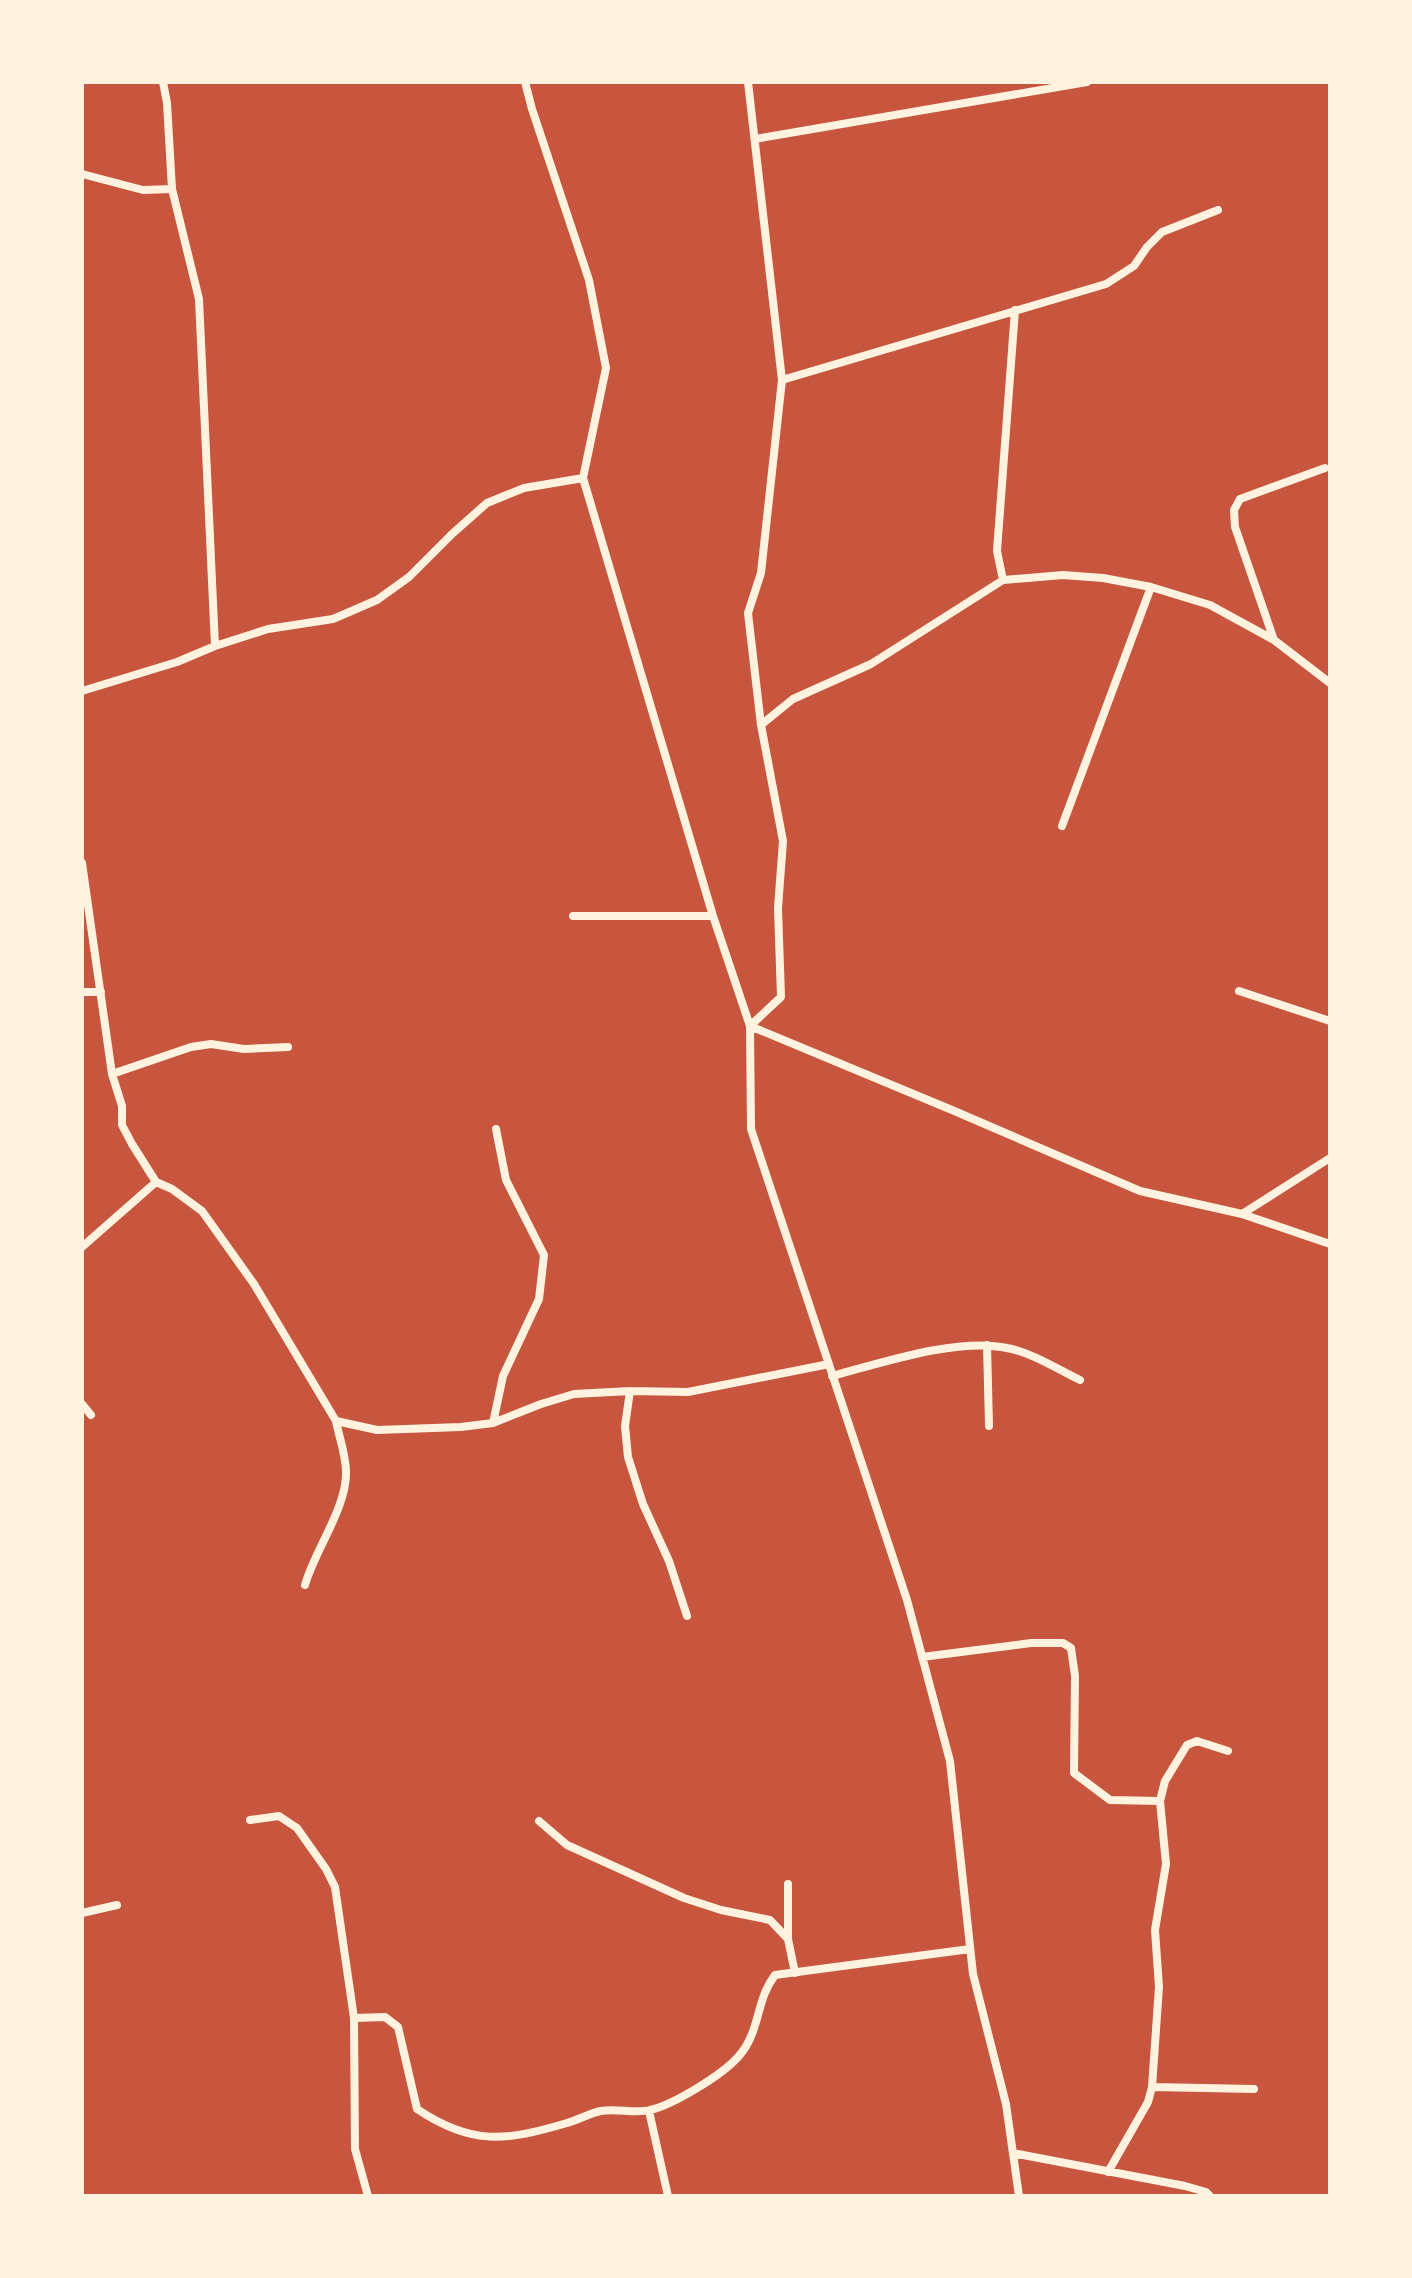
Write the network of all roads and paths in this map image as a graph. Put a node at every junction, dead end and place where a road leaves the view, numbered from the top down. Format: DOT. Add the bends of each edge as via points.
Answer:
graph roads {
  1 [pos="163,82"];
  2 [pos="525,82"];
  3 [pos="748,82"];
  4 [pos="1087,82"];
  5 [pos="755,139"];
  6 [pos="82,174"];
  7 [pos="172,189"];
  8 [pos="1218,210"];
  9 [pos="1015,310"];
  10 [pos="782,380"];
  11 [pos="1325,468"];
  12 [pos="583,478"];
  13 [pos="1003,580"];
  14 [pos="1151,587"];
  15 [pos="1274,640"];
  16 [pos="215,646"];
  17 [pos="1329,679"];
  18 [pos="82,691"];
  19 [pos="761,725"];
  20 [pos="1062,826"];
  21 [pos="82,863"];
  22 [pos="573,916"];
  23 [pos="713,916"];
  24 [pos="1239,991"];
  25 [pos="82,992"];
  26 [pos="101,992"];
  27 [pos="1330,1021"];
  28 [pos="750,1026"];
  29 [pos="288,1047"];
  30 [pos="112,1074"];
  31 [pos="496,1129"];
  32 [pos="1330,1158"];
  33 [pos="156,1182"];
  34 [pos="1242,1214"];
  35 [pos="1330,1244"];
  36 [pos="82,1247"];
  37 [pos="987,1345"];
  38 [pos="829,1364"];
  39 [pos="832,1376"];
  40 [pos="1080,1380"];
  41 [pos="630,1391"];
  42 [pos="82,1404"];
  43 [pos="91,1415"];
  44 [pos="336,1421"];
  45 [pos="493,1423"];
  46 [pos="989,1426"];
  47 [pos="305,1585"];
  48 [pos="687,1616"];
  49 [pos="922,1657"];
  50 [pos="1228,1751"];
  51 [pos="1160,1801"];
  52 [pos="250,1820"];
  53 [pos="539,1821"];
  54 [pos="788,1884"];
  55 [pos="117,1905"];
  56 [pos="82,1913"];
  57 [pos="788,1939"];
  58 [pos="970,1949"];
  59 [pos="795,1973"];
  60 [pos="354,2018"];
  61 [pos="1152,2087"];
  62 [pos="1254,2089"];
  63 [pos="649,2111"];
  64 [pos="1013,2153"];
  65 [pos="1108,2172"];
  66 [pos="368,2196"];
  67 [pos="668,2196"];
  68 [pos="1019,2196"];
  69 [pos="1210,2196"];
  1 -- 7 [label="street"];
  2 -- 12 [label="street" via="589,280 606,368"];
  3 -- 5 [label="street"];
  4 -- 5 [label="street"];
  5 -- 10 [label="street"];
  6 -- 7 [label="street" via="143,190"];
  7 -- 16 [label="street" via="199,299"];
  8 -- 9 [label="street" via="1162,232 1134,266 1106,284"];
  9 -- 10 [label="street"];
  9 -- 13 [label="street" via="997,551"];
  10 -- 19 [label="street" via="761,573 748,613"];
  11 -- 15 [label="street" via="1240,499 1234,510 1235,527"];
  12 -- 16 [label="street" via="524,488 487,503 377,600 333,619 268,629"];
  12 -- 23 [label="street"];
  13 -- 14 [label="street" via="1063,575"];
  13 -- 19 [label="street" via="871,664 793,699"];
  14 -- 15 [label="street" via="1210,605"];
  14 -- 20 [label="street"];
  15 -- 17 [label="street"];
  16 -- 18 [label="street"];
  19 -- 28 [label="street" via="783,841 778,908 781,997"];
  21 -- 26 [label="street"];
  22 -- 23 [label="street"];
  23 -- 28 [label="street"];
  24 -- 27 [label="street"];
  25 -- 26 [label="street"];
  26 -- 30 [label="street"];
  28 -- 34 [label="street" via="1140,1191"];
  28 -- 38 [label="street" via="751,1129"];
  29 -- 30 [label="street" via="191,1047"];
  30 -- 33 [label="street" via="122,1125"];
  31 -- 45 [label="street" via="506,1180 544,1255 539,1299 503,1376"];
  32 -- 34 [label="street"];
  33 -- 36 [label="street"];
  33 -- 44 [label="street" via="202,1211 254,1284"];
  34 -- 35 [label="street"];
  37 -- 39 [label="street" via="920,1353"];
  37 -- 40 [label="street" via="1025,1353"];
  37 -- 46 [label="street"];
  38 -- 39 [label="street"];
  38 -- 41 [label="street" via="688,1392"];
  39 -- 49 [label="street"];
  41 -- 45 [label="street" via="574,1394"];
  41 -- 48 [label="street" via="628,1457"];
  42 -- 43 [label="street"];
  44 -- 45 [label="street" via="377,1430"];
  44 -- 47 [label="street" via="346,1470 344,1493"];
  49 -- 51 [label="street" via="1063,1643 1071,1648 1075,1676 1074,1773 1110,1800"];
  49 -- 58 [label="street" via="950,1761"];
  50 -- 51 [label="street" via="1197,1741 1187,1745 1165,1781"];
  51 -- 61 [label="street" via="1166,1864 1155,1930 1159,1987"];
  52 -- 60 [label="street" via="279,1816 297,1828 331,1878"];
  53 -- 57 [label="street" via="567,1845 684,1898 770,1920"];
  54 -- 57 [label="street"];
  55 -- 56 [label="street"];
  57 -- 59 [label="street"];
  58 -- 59 [label="street"];
  58 -- 64 [label="street"];
  59 -- 63 [label="street" via="775,1975 766,1986 752,2040 736,2059 691,2092"];
  60 -- 63 [label="street" via="385,2017 398,2027 417,2109 464,2134 493,2139 532,2133 600,2111"];
  60 -- 66 [label="street" via="355,2149"];
  61 -- 62 [label="street"];
  61 -- 65 [label="street"];
  63 -- 67 [label="street"];
  64 -- 65 [label="street"];
  64 -- 68 [label="street"];
  65 -- 69 [label="street" via="1185,2186"];
}
